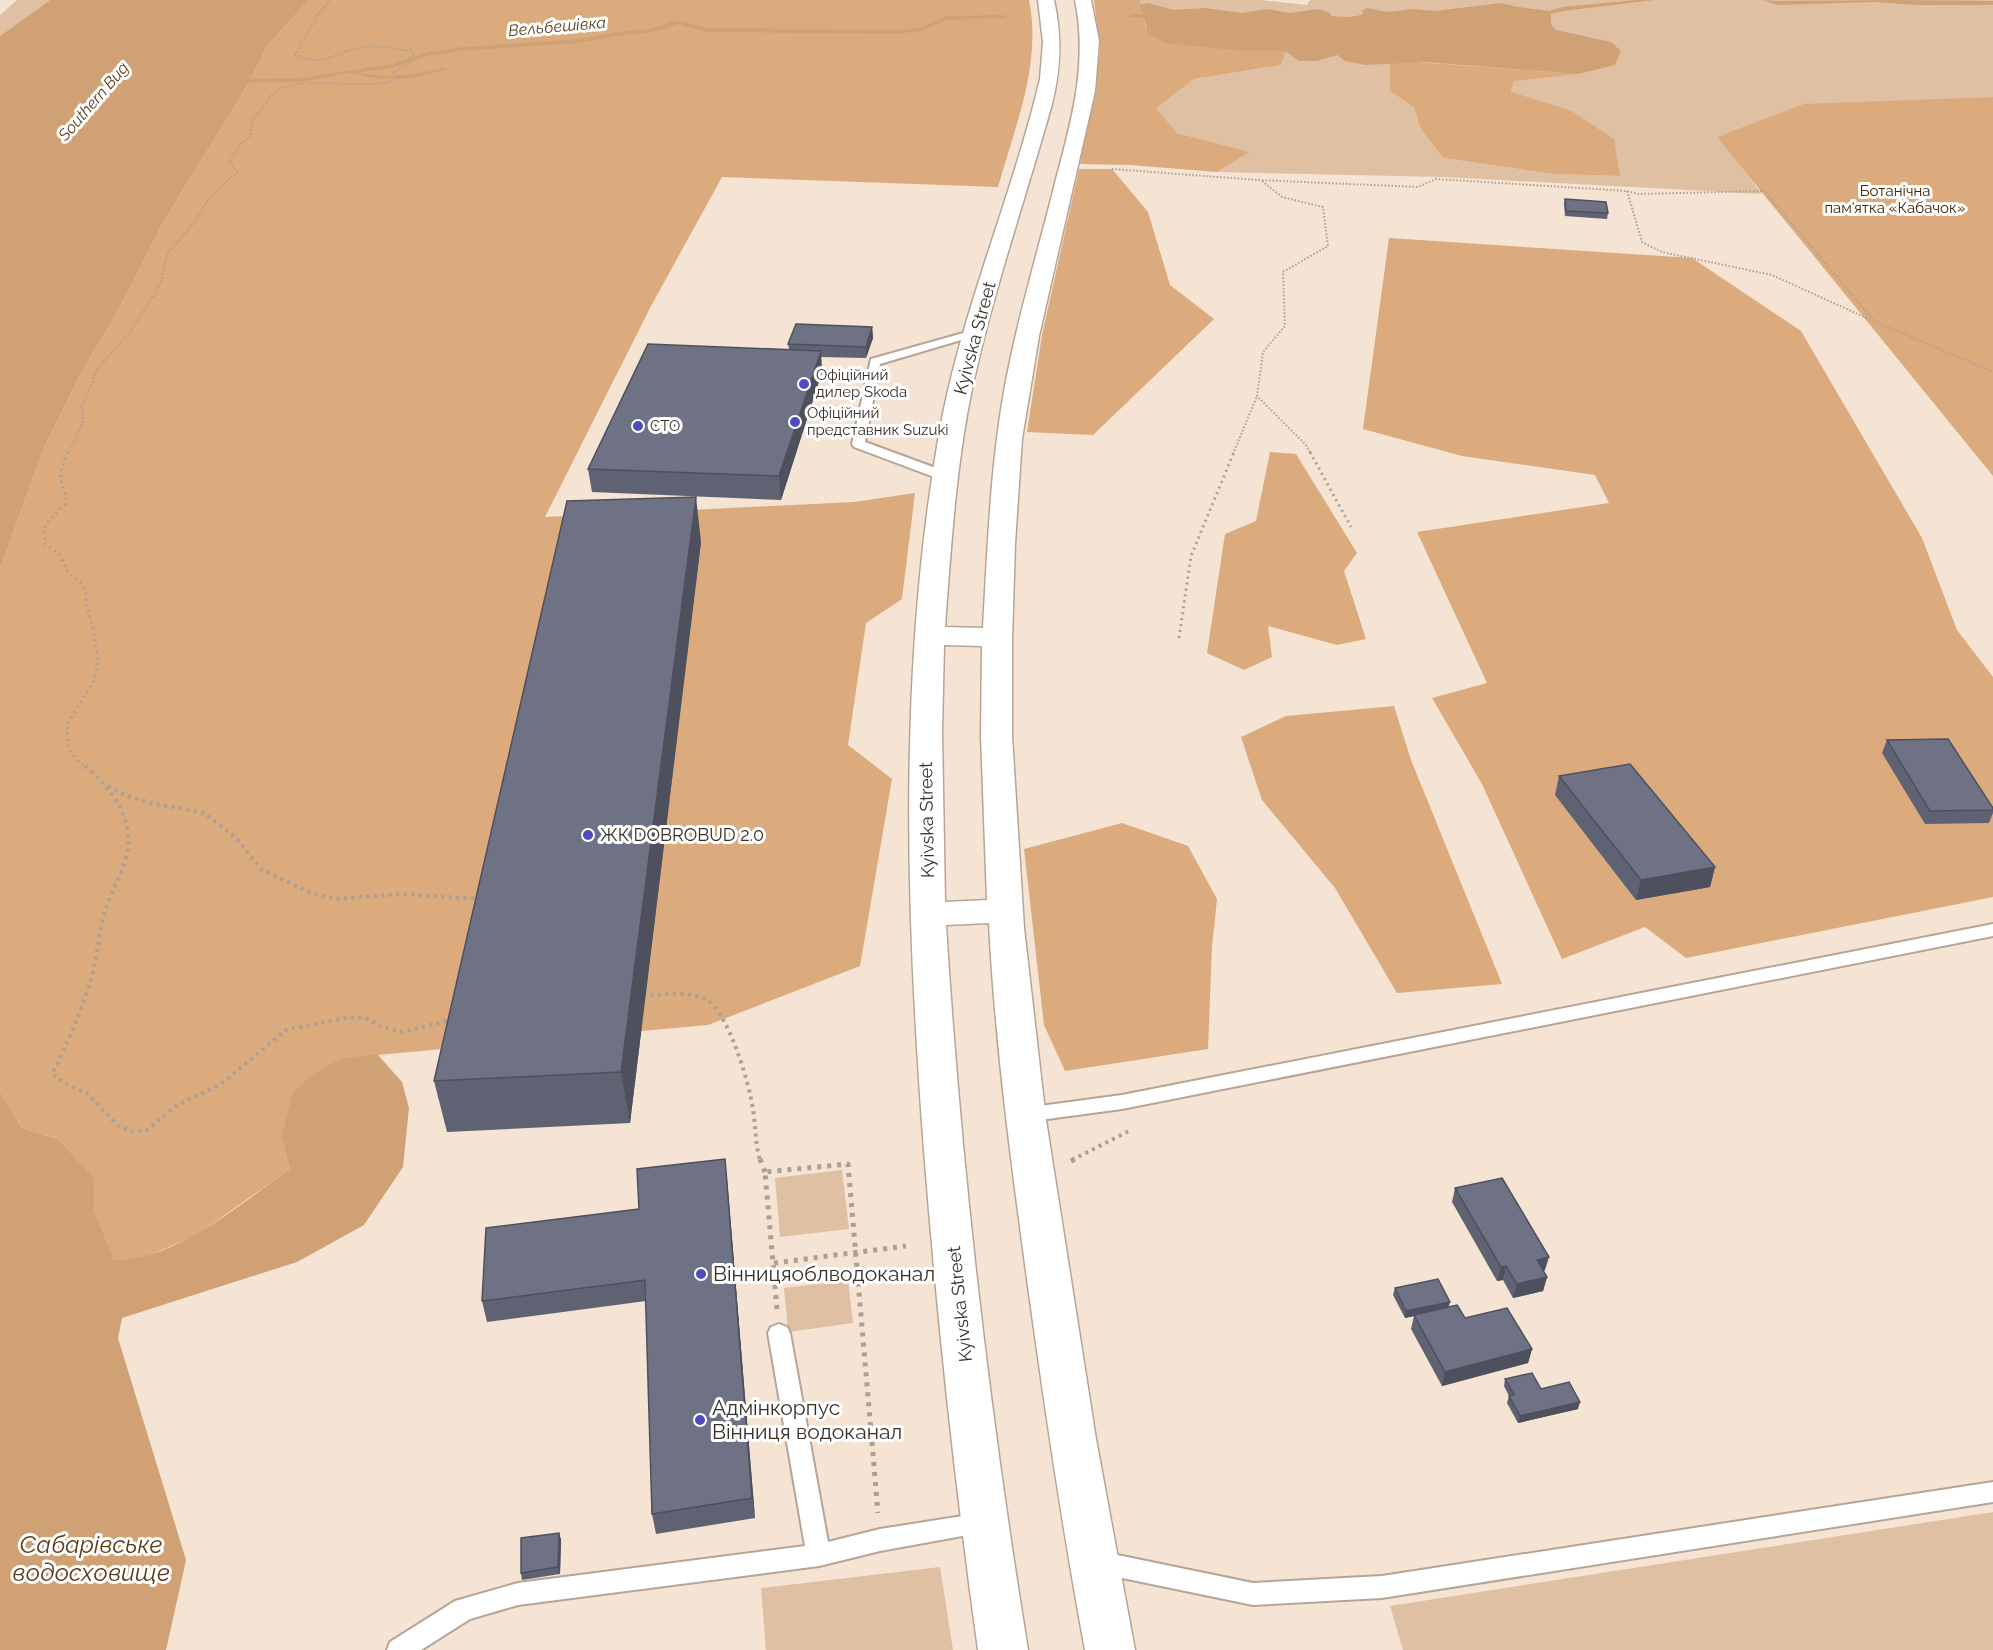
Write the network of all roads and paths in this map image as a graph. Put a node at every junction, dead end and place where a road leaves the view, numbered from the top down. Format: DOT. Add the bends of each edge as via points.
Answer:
graph roads {
  1 [pos="331,0"];
  2 [pos="1047,6"];
  3 [pos="1084,6"];
  4 [pos="1112,169"];
  5 [pos="1262,180"];
  6 [pos="1627,191"];
  7 [pos="1874,321"];
  8 [pos="974,333"];
  9 [pos="1993,372"];
  10 [pos="1257,396"];
  11 [pos="947,477"];
  12 [pos="1352,527"];
  13 [pos="930,636"];
  14 [pos="996,637"];
  15 [pos="1179,638"];
  16 [pos="107,786"];
  17 [pos="483,900"];
  18 [pos="1006,911"];
  19 [pos="928,914"];
  20 [pos="1993,930"];
  21 [pos="639,996"];
  22 [pos="455,1019"];
  23 [pos="1025,1115"];
  24 [pos="1129,1131"];
  25 [pos="765,1172"];
  26 [pos="1033,1180"];
  27 [pos="906,1246"];
  28 [pos="857,1252"];
  29 [pos="774,1263"];
  30 [pos="779,1333"];
  31 [pos="1993,1492"];
  32 [pos="984,1523"];
  33 [pos="880,1540"];
  34 [pos="819,1555"];
  35 [pos="1092,1561"];
  36 [pos="399,1650"];
  37 [pos="1003,1650"];
  38 [pos="1110,1650"];
  1 -- 16 [label="path" via="295,55 311,60 334,59 375,47 412,51 414,55 409,64 394,72 398,76 395,82 302,83 269,96 249,125 251,136 229,161 237,172 210,197 167,254 155,293 131,332 98,368 82,407 83,426 66,453 61,470 65,504 45,525 44,543 59,554 69,574 86,593 98,659 94,681 68,724 68,746 75,758"];
  2 -- 3 [label="main road"];
  2 -- 8 [label="main road, Kyivska Street" via="1052,42 1048,85"];
  3 -- 14 [label="main road" via="1090,42 1087,86 1015,396 1005,478"];
  4 -- 5 [label="path"];
  5 -- 6 [label="path" via="1418,187 1437,179"];
  5 -- 10 [label="path" via="1282,197 1323,207 1328,246 1283,272 1286,326 1263,352"];
  6 -- 7 [label="path" via="1642,243 1662,252 1772,275"];
  6 -- 7 [label="path" via="1764,191"];
  7 -- 9 [label="path"];
  8 -- 11 [label="main road, Kyivska Street" via="958,395"];
  8 -- 11 [label="lane" via="875,362 858,444"];
  10 -- 12 [label="path" via="1306,445"];
  10 -- 15 [label="path" via="1191,556"];
  11 -- 13 [label="main road, Kyivska Street"];
  13 -- 14 [label="main road"];
  13 -- 19 [label="main road, Kyivska Street" via="924,788"];
  14 -- 18 [label="main road" via="998,787"];
  16 -- 17 [label="path" via="151,803 204,813 236,838 261,869 313,894 337,898 402,894"];
  16 -- 22 [label="path" via="124,820 128,850 105,912 84,1000 52,1074 88,1094 118,1125 134,1132 147,1130 177,1105 220,1085 286,1030 351,1017 369,1019 378,1026 402,1032"];
  18 -- 19 [label="main road"];
  18 -- 23 [label="main road"];
  19 -- 32 [label="main road, Kyivska Street" via="931,1006"];
  20 -- 23 [label="lane" via="1122,1102"];
  21 -- 25 [label="path" via="690,994 710,1001 721,1011 746,1082"];
  23 -- 26 [label="main road"];
  24 -- 26 [label="path"];
  25 -- 28 [label="path" via="848,1164"];
  25 -- 29 [label="path"];
  26 -- 35 [label="main road"];
  27 -- 28 [label="path"];
  28 -- 29 [label="path"];
  28 -- 33 [label="path"];
  29 -- 30 [label="path"];
  30 -- 34 [label="lane"];
  31 -- 35 [label="lane" via="1382,1587 1253,1594"];
  32 -- 33 [label="lane"];
  32 -- 37 [label="main road, Kyivska Street"];
  33 -- 34 [label="lane"];
  34 -- 36 [label="lane" via="518,1594 464,1609"];
  35 -- 38 [label="main road"];
}
